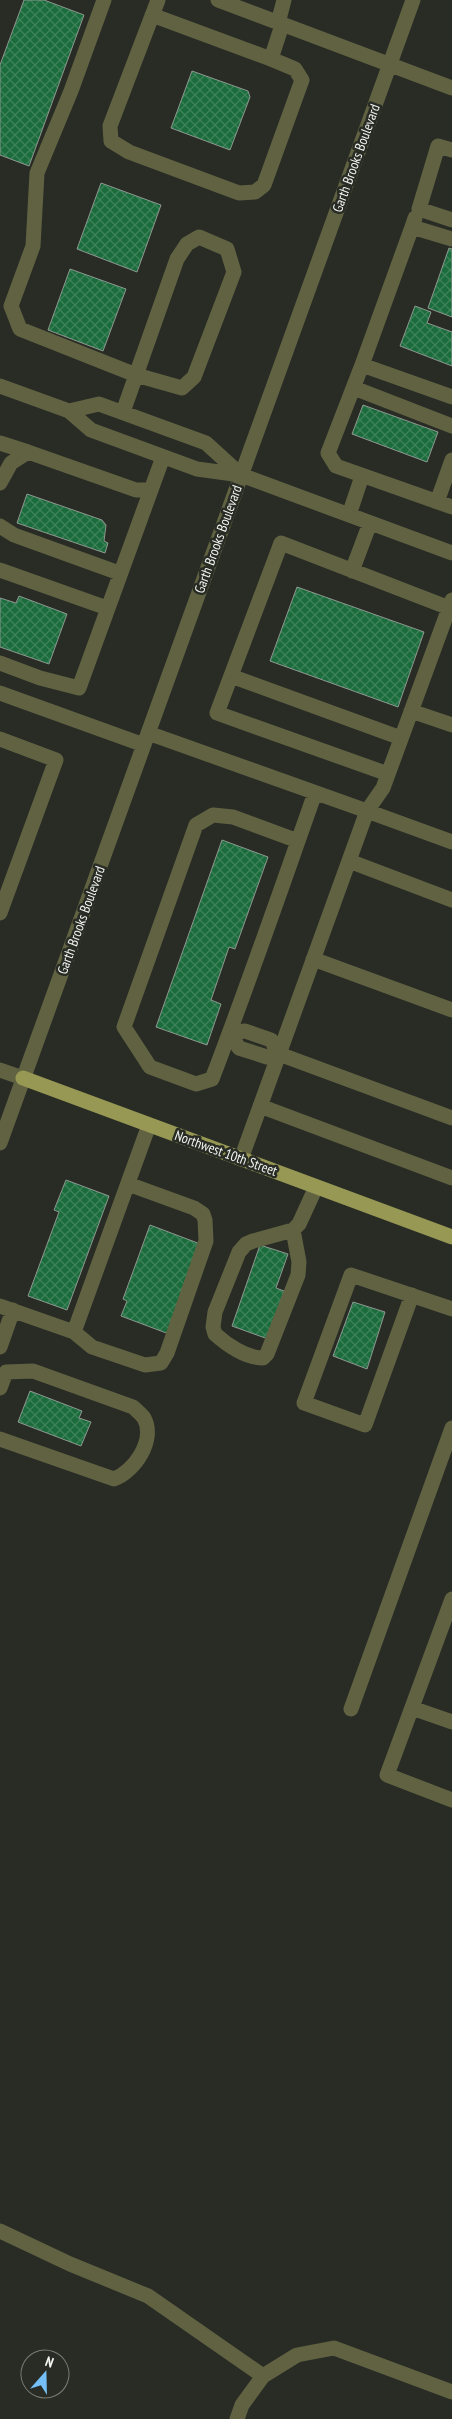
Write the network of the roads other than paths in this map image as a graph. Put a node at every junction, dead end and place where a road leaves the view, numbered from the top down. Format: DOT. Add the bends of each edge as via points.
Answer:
graph roads {
  1 [pos="104,0"];
  2 [pos="158,0"];
  3 [pos="218,0"];
  4 [pos="284,0"];
  5 [pos="412,0"];
  6 [pos="152,15"];
  7 [pos="280,24"];
  8 [pos="271,59"];
  9 [pos="389,66"];
  10 [pos="452,88"];
  11 [pos="452,150"];
  12 [pos="418,209"];
  13 [pos="452,220"];
  14 [pos="412,226"];
  15 [pos="452,239"];
  16 [pos="362,365"];
  17 [pos="136,375"];
  18 [pos="0,386"];
  19 [pos="354,388"];
  20 [pos="452,397"];
  21 [pos="70,411"];
  22 [pos="123,412"];
  23 [pos="452,426"];
  24 [pos="0,443"];
  25 [pos="28,452"];
  26 [pos="163,457"];
  27 [pos="452,460"];
  28 [pos="241,475"];
  29 [pos="362,476"];
  30 [pos="0,483"];
  31 [pos="150,490"];
  32 [pos="438,502"];
  33 [pos="452,507"];
  34 [pos="349,515"];
  35 [pos="370,523"];
  36 [pos="0,526"];
  37 [pos="452,553"];
  38 [pos="0,570"];
  39 [pos="352,571"];
  40 [pos="119,573"];
  41 [pos="451,606"];
  42 [pos="107,608"];
  43 [pos="0,663"];
  44 [pos="231,676"];
  45 [pos="40,678"];
  46 [pos="0,693"];
  47 [pos="30,704"];
  48 [pos="411,711"];
  49 [pos="452,725"];
  50 [pos="401,738"];
  51 [pos="0,739"];
  52 [pos="146,739"];
  53 [pos="388,774"];
  54 [pos="315,793"];
  55 [pos="367,811"];
  56 [pos="298,841"];
  57 [pos="452,842"];
  58 [pos="349,862"];
  59 [pos="452,900"];
  60 [pos="0,913"];
  61 [pos="313,959"];
  62 [pos="452,1010"];
  63 [pos="230,1033"];
  64 [pos="279,1054"];
  65 [pos="0,1070"];
  66 [pos="24,1078"];
  67 [pos="260,1106"];
  68 [pos="452,1118"];
  69 [pos="149,1125"];
  70 [pos="0,1143"];
  71 [pos="241,1159"];
  72 [pos="452,1178"];
  73 [pos="128,1184"];
  74 [pos="316,1187"];
  75 [pos="294,1230"];
  76 [pos="452,1237"];
  77 [pos="412,1295"];
  78 [pos="6,1308"];
  79 [pos="452,1309"];
  80 [pos="74,1332"];
  81 [pos="0,1347"];
  82 [pos="3,1367"];
  83 [pos="0,1388"];
  84 [pos="452,1428"];
  85 [pos="0,1438"];
  86 [pos="447,1459"];
  87 [pos="452,1599"];
  88 [pos="412,1708"];
  89 [pos="351,1709"];
  90 [pos="452,1722"];
  91 [pos="452,1800"];
  92 [pos="0,2231"];
  93 [pos="263,2376"];
  94 [pos="452,2392"];
  95 [pos="237,2419"];
  1 -- 17 [label="street" via="37,173 33,246 11,306 20,329"];
  2 -- 6 [label="street"];
  3 -- 7 [label="street"];
  4 -- 7 [label="street"];
  5 -- 9 [label="street, Garth Brooks Boulevard"];
  6 -- 8 [label="street"];
  6 -- 8 [label="street" via="110,126 111,141 129,152 239,193 254,192 264,185 302,80 295,69"];
  7 -- 8 [label="street"];
  7 -- 9 [label="street"];
  9 -- 10 [label="street"];
  9 -- 28 [label="street, Garth Brooks Boulevard"];
  11 -- 12 [label="street" via="438,146"];
  12 -- 13 [label="street"];
  12 -- 14 [label="street"];
  14 -- 15 [label="street"];
  14 -- 16 [label="street"];
  16 -- 19 [label="street"];
  16 -- 20 [label="street"];
  17 -- 17 [label="street" via="182,388 194,376 234,272 227,249 199,237 187,244 177,259"];
  17 -- 22 [label="street"];
  18 -- 21 [label="street"];
  19 -- 23 [label="street"];
  19 -- 29 [label="street" via="328,453 336,466"];
  21 -- 22 [label="street" via="99,404"];
  21 -- 26 [label="street" via="91,430"];
  22 -- 28 [label="street" via="206,443"];
  24 -- 25 [label="street"];
  25 -- 30 [label="street" via="11,463"];
  25 -- 31 [label="street" via="136,490"];
  26 -- 28 [label="street" via="197,470"];
  26 -- 31 [label="street"];
  27 -- 32 [label="street"];
  28 -- 34 [label="street"];
  28 -- 52 [label="street, Garth Brooks Boulevard"];
  29 -- 32 [label="street"];
  29 -- 34 [label="street"];
  31 -- 40 [label="street"];
  32 -- 33 [label="street"];
  34 -- 35 [label="street"];
  35 -- 37 [label="street"];
  35 -- 39 [label="street"];
  36 -- 40 [label="street" via="14,535"];
  38 -- 42 [label="street"];
  39 -- 41 [label="street"];
  39 -- 44 [label="street" via="281,543"];
  40 -- 42 [label="street"];
  41 -- 48 [label="street"];
  42 -- 45 [label="street" via="79,688"];
  43 -- 45 [label="street"];
  44 -- 50 [label="street"];
  44 -- 53 [label="street" via="217,713"];
  45 -- 47 [label="street"];
  46 -- 47 [label="street"];
  47 -- 52 [label="street"];
  48 -- 49 [label="street"];
  48 -- 50 [label="street"];
  50 -- 53 [label="street"];
  51 -- 60 [label="street" via="56,760"];
  52 -- 54 [label="street"];
  52 -- 66 [label="street, Garth Brooks Boulevard"];
  53 -- 55 [label="street" via="383,788"];
  54 -- 55 [label="street"];
  54 -- 56 [label="street"];
  55 -- 57 [label="street"];
  55 -- 58 [label="street"];
  56 -- 63 [label="street"];
  56 -- 63 [label="street" via="213,814 196,825 124,1027 150,1067 196,1084 212,1079"];
  58 -- 59 [label="street"];
  58 -- 61 [label="street"];
  61 -- 62 [label="street"];
  61 -- 64 [label="street"];
  63 -- 64 [label="street" via="239,1048 267,1057"];
  64 -- 67 [label="street"];
  64 -- 68 [label="street"];
  65 -- 66 [label="street, Northwest 10th Street"];
  66 -- 69 [label="main road, Northwest 10th Street"];
  66 -- 70 [label="street, Garth Brooks Boulevard"];
  67 -- 71 [label="street"];
  67 -- 72 [label="street"];
  69 -- 71 [label="main road, Northwest 10th Street"];
  69 -- 73 [label="street"];
  71 -- 74 [label="main road, Northwest 10th Street"];
  73 -- 80 [label="street"];
  73 -- 80 [label="street" via="194,1208 203,1214 205,1220 205,1247 170,1344 161,1363 150,1365 92,1347"];
  74 -- 75 [label="street"];
  74 -- 76 [label="main road, Northwest 10th Street"];
  75 -- 75 [label="street" via="246,1244 239,1252 215,1312 215,1334 251,1356 263,1358 267,1354 298,1275"];
  77 -- 77 [label="street" via="351,1275 304,1404 365,1425"];
  77 -- 79 [label="street"];
  78 -- 80 [label="street"];
  78 -- 81 [label="street"];
  82 -- 83 [label="street"];
  82 -- 85 [label="street" via="33,1371 133,1407 143,1418 147,1431 133,1468 114,1480"];
  84 -- 86 [label="street"];
  86 -- 89 [label="street"];
  87 -- 88 [label="street"];
  88 -- 90 [label="street"];
  88 -- 91 [label="street" via="387,1775"];
  92 -- 93 [label="street" via="148,2296"];
  93 -- 94 [label="street" via="297,2356 334,2348"];
  93 -- 95 [label="street" via="242,2405"];
}
